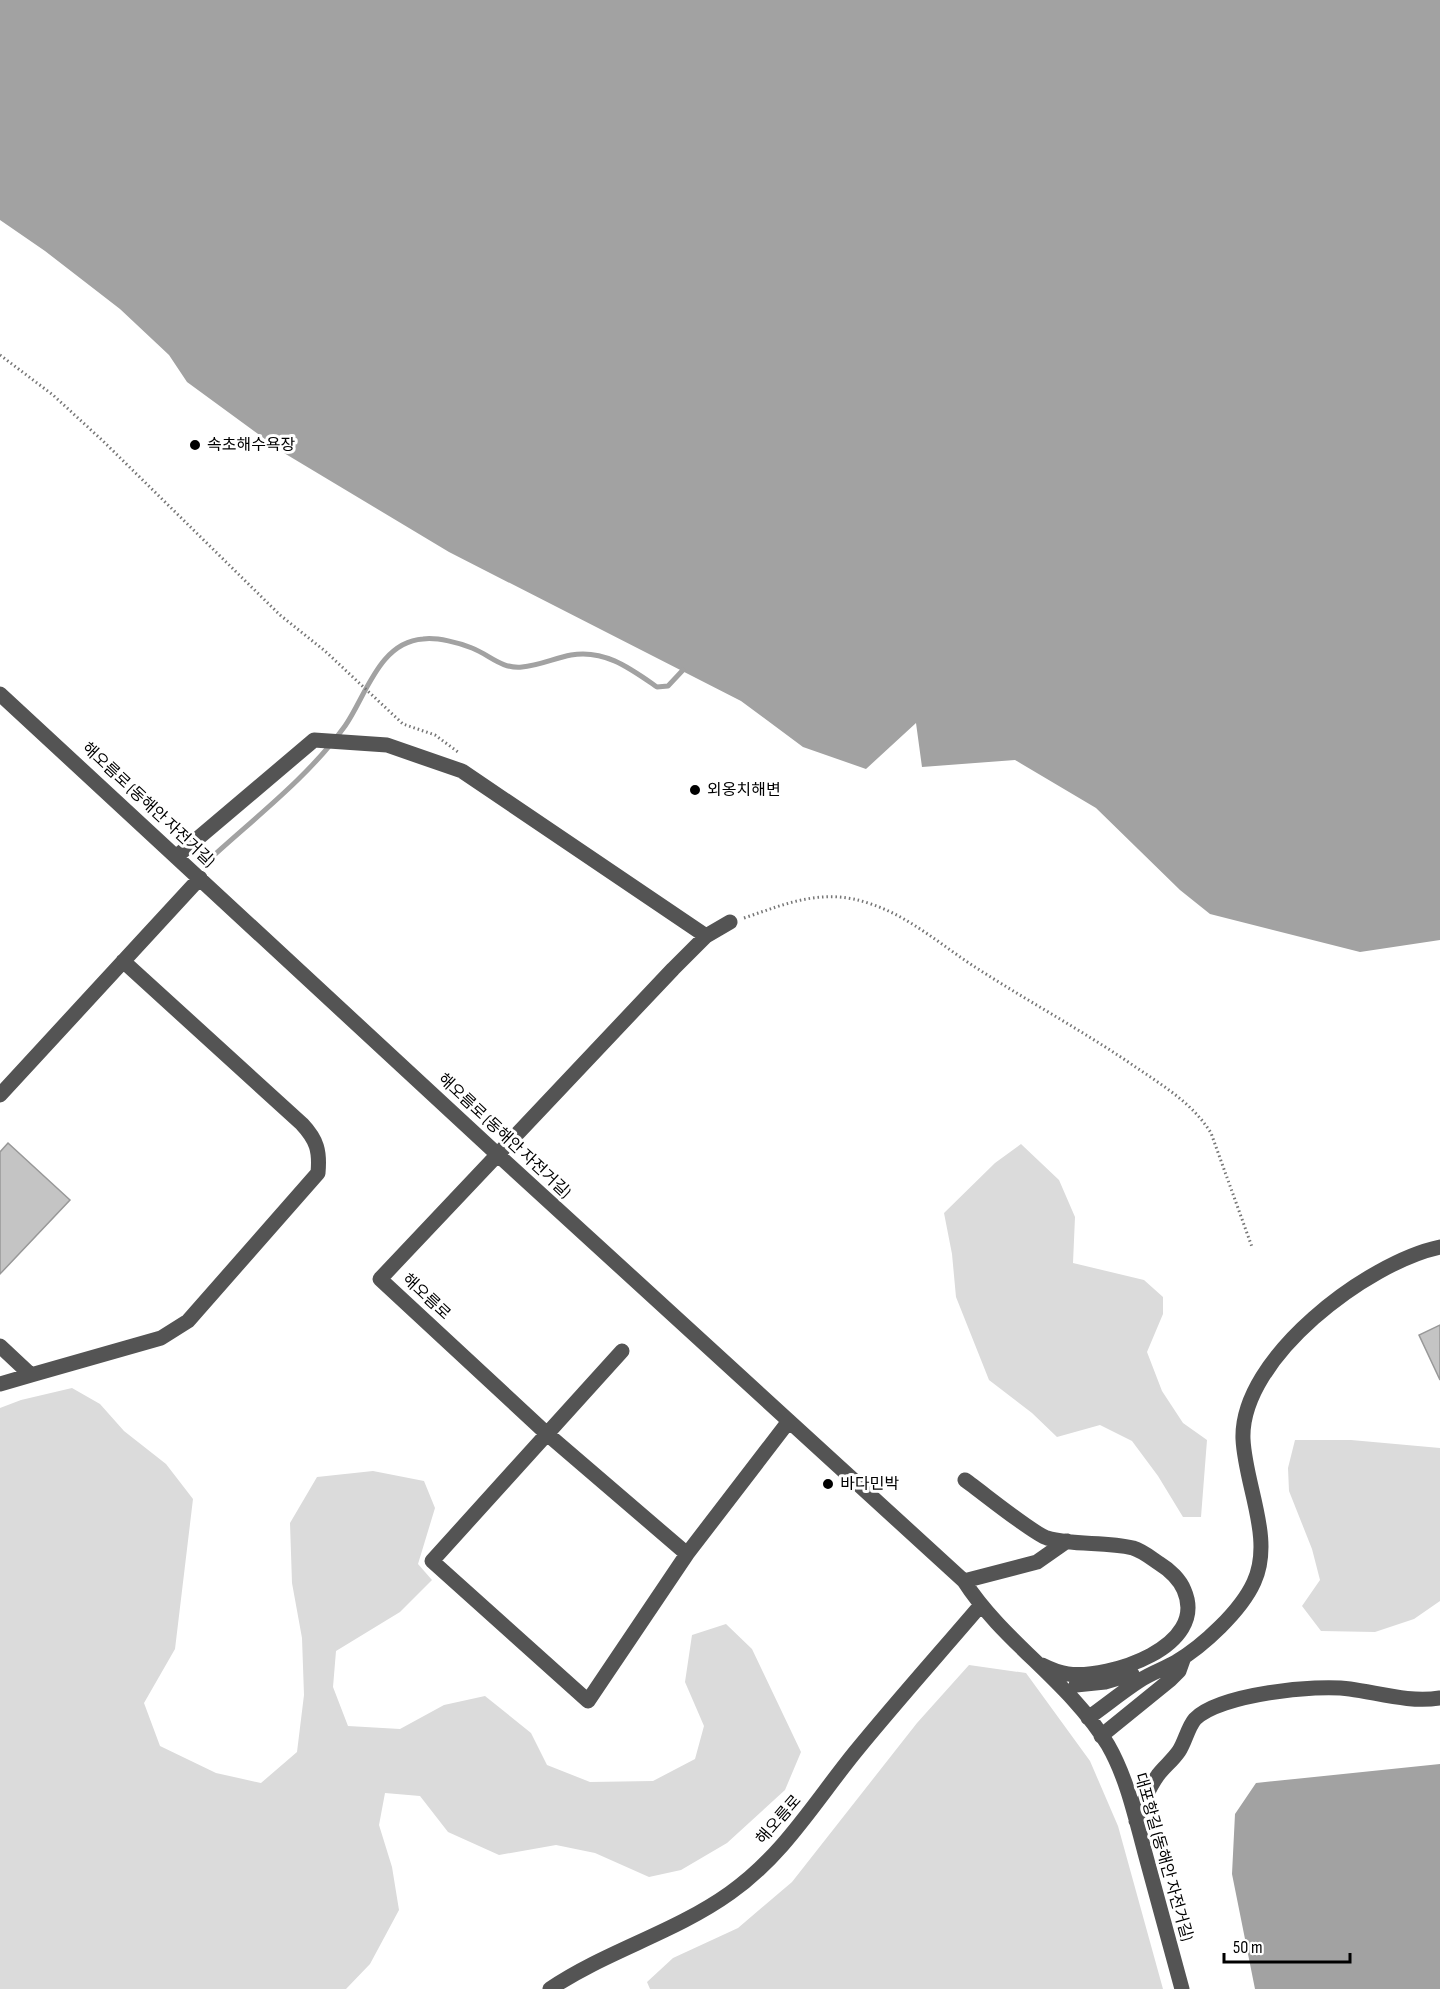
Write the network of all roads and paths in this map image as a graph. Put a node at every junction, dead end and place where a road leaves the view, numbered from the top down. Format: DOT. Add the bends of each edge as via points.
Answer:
graph roads {
  1 [pos="0,355"];
  2 [pos="0,694"];
  3 [pos="387,709"];
  4 [pos="177,856"];
  5 [pos="200,878"];
  6 [pos="730,922"];
  7 [pos="706,936"];
  8 [pos="123,961"];
  9 [pos="0,1095"];
  10 [pos="497,1154"];
  11 [pos="1252,1246"];
  12 [pos="1440,1247"];
  13 [pos="0,1346"];
  14 [pos="622,1351"];
  15 [pos="31,1375"];
  16 [pos="0,1384"];
  17 [pos="789,1420"];
  18 [pos="546,1433"];
  19 [pos="965,1480"];
  20 [pos="1067,1541"];
  21 [pos="687,1554"];
  22 [pos="964,1581"];
  23 [pos="980,1606"];
  24 [pos="1185,1655"];
  25 [pos="1038,1663"];
  26 [pos="1050,1676"];
  27 [pos="1440,1698"];
  28 [pos="1088,1718"];
  29 [pos="1101,1736"];
  30 [pos="1136,1821"];
  31 [pos="550,1989"];
  32 [pos="1182,1989"];
  1 -- 3 [label="path" via="103,441 280,615"];
  2 -- 4 [label="street, 해오름로 (동해안 자전거길)"];
  4 -- 5 [label="street, 해오름로 (동해안 자전거길)"];
  4 -- 7 [label="street" via="314,740 387,745 462,771"];
  5 -- 8 [label="street"];
  5 -- 10 [label="street, 해오름로 (동해안 자전거길)"];
  6 -- 7 [label="street"];
  6 -- 11 [label="path" via="824,895 870,903 917,926 975,967 1095,1038 1201,1116"];
  7 -- 10 [label="street"];
  8 -- 9 [label="street"];
  8 -- 15 [label="street" via="315,1138 319,1147 318,1173 174,1332"];
  10 -- 17 [label="street, 해오름로 (동해안 자전거길)"];
  10 -- 18 [label="street, 해오름로" via="380,1279"];
  12 -- 24 [label="street" via="1376,1273 1348,1290 1309,1323 1274,1360 1260,1382 1248,1409 1243,1436 1263,1555 1239,1606"];
  13 -- 15 [label="street"];
  14 -- 18 [label="street"];
  15 -- 16 [label="street"];
  17 -- 21 [label="street"];
  17 -- 22 [label="street, 해오름로 (동해안 자전거길)"];
  18 -- 21 [label="street"];
  18 -- 21 [label="street" via="432,1561 588,1701"];
  19 -- 20 [label="street" via="1045,1538"];
  20 -- 22 [label="street" via="1036,1562"];
  20 -- 25 [label="street" via="1131,1548 1164,1566 1184,1587 1188,1609 1181,1631 1161,1650 1121,1667 1066,1674"];
  22 -- 23 [label="street, 해오름로 (동해안 자전거길)"];
  23 -- 25 [label="street, 대포항길 (동해안 자전거길)"];
  23 -- 31 [label="street, 해오름로" via="854,1753 809,1814 750,1877 699,1912 576,1972"];
  24 -- 26 [label="street" via="1092,1684 1066,1684"];
  24 -- 28 [label="street" via="1139,1681"];
  24 -- 29 [label="street" via="1179,1671 1170,1680"];
  25 -- 26 [label="street, 대포항길 (동해안 자전거길)"];
  26 -- 28 [label="street, 대포항길 (동해안 자전거길)"];
  27 -- 30 [label="street" via="1390,1696 1347,1688 1284,1690 1226,1702 1196,1719 1178,1752 1157,1776"];
  28 -- 29 [label="street, 대포항길 (동해안 자전거길)"];
  29 -- 30 [label="street, 대포항길 (동해안 자전거길)" via="1125,1782"];
  30 -- 32 [label="street, 대포항길 (동해안 자전거길)"];
}
